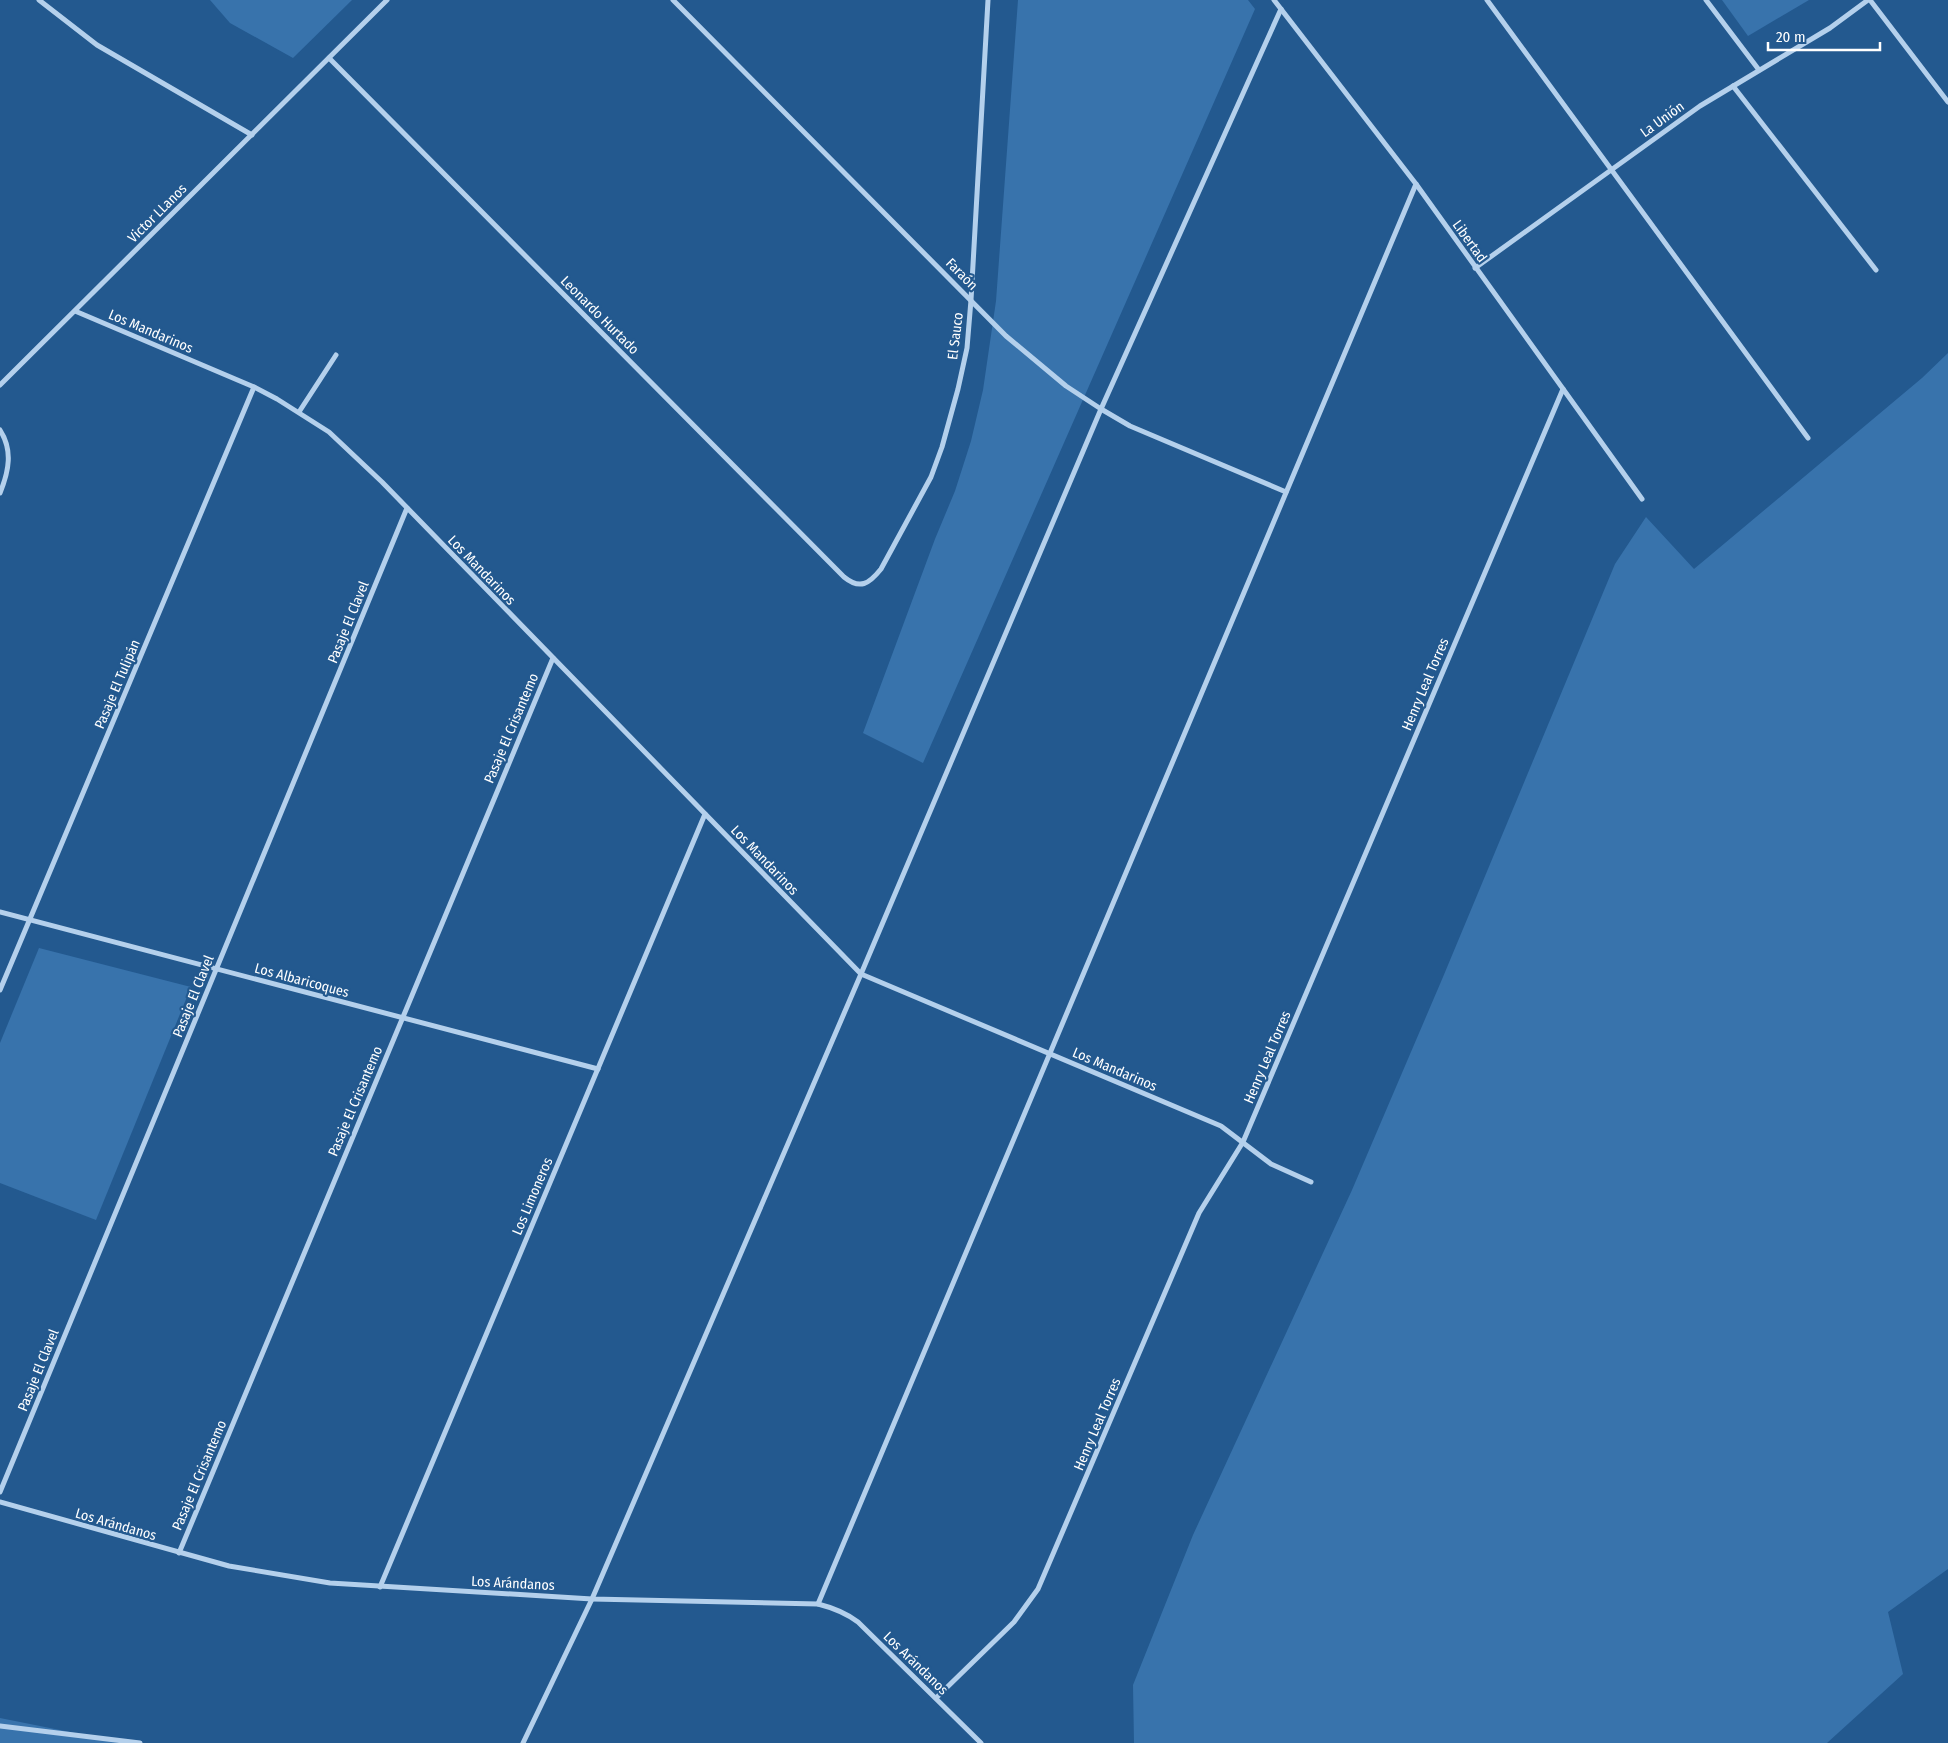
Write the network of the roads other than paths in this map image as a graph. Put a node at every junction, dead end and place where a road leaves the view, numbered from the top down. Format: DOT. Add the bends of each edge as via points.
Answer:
graph roads {
  1 [pos="39,0"];
  2 [pos="387,0"];
  3 [pos="673,0"];
  4 [pos="988,0"];
  5 [pos="1274,0"];
  6 [pos="1487,0"];
  7 [pos="1706,0"];
  8 [pos="1869,0"];
  9 [pos="1281,9"];
  10 [pos="329,58"];
  11 [pos="1759,70"];
  12 [pos="1733,86"];
  13 [pos="1948,102"];
  14 [pos="252,135"];
  15 [pos="1612,169"];
  16 [pos="1416,184"];
  17 [pos="1475,268"];
  18 [pos="1876,270"];
  19 [pos="971,300"];
  20 [pos="74,311"];
  21 [pos="336,355"];
  22 [pos="0,385"];
  23 [pos="254,387"];
  24 [pos="1563,388"];
  25 [pos="1101,409"];
  26 [pos="299,412"];
  27 [pos="0,430"];
  28 [pos="1808,438"];
  29 [pos="1286,492"];
  30 [pos="0,493"];
  31 [pos="1642,499"];
  32 [pos="407,508"];
  33 [pos="858,584"];
  34 [pos="553,658"];
  35 [pos="705,814"];
  36 [pos="0,912"];
  37 [pos="30,920"];
  38 [pos="216,969"];
  39 [pos="861,974"];
  40 [pos="0,990"];
  41 [pos="402,1018"];
  42 [pos="1050,1054"];
  43 [pos="598,1069"];
  44 [pos="1243,1142"];
  45 [pos="1312,1182"];
  46 [pos="0,1492"];
  47 [pos="0,1502"];
  48 [pos="179,1553"];
  49 [pos="380,1587"];
  50 [pos="592,1599"];
  51 [pos="818,1604"];
  52 [pos="936,1698"];
  53 [pos="0,1726"];
  54 [pos="140,1743"];
  55 [pos="523,1743"];
  56 [pos="981,1743"];
  1 -- 14 [label="street" via="98,45"];
  2 -- 10 [label="street, Victor LLanos"];
  3 -- 19 [label="street, Faraón"];
  4 -- 19 [label="street, El Sauco"];
  5 -- 9 [label="street, Libertad"];
  6 -- 15 [label="street"];
  7 -- 11 [label="street"];
  8 -- 11 [label="street, La Unión" via="1830,28"];
  8 -- 13 [label="street"];
  9 -- 16 [label="street, Libertad"];
  9 -- 25 [label="street"];
  10 -- 14 [label="street, Victor LLanos"];
  10 -- 33 [label="street, Leonardo Hurtado" via="844,577"];
  11 -- 12 [label="street, La Unión"];
  12 -- 15 [label="street, La Unión"];
  12 -- 18 [label="street"];
  14 -- 20 [label="street, Victor LLanos"];
  15 -- 17 [label="street, La Unión"];
  15 -- 28 [label="street"];
  16 -- 17 [label="street, Libertad"];
  16 -- 29 [label="street"];
  17 -- 24 [label="street, Libertad"];
  19 -- 25 [label="street, Faraón" via="1034,361"];
  19 -- 33 [label="street, El Sauco" via="967,348 958,389 931,477 881,569 867,583"];
  20 -- 22 [label="street, Victor LLanos"];
  20 -- 23 [label="street, Los Mandarinos"];
  21 -- 26 [label="street"];
  23 -- 26 [label="street, Los Mandarinos"];
  23 -- 37 [label="street, Pasaje El Tulipán"];
  24 -- 31 [label="street, Libertad"];
  24 -- 44 [label="street, Henry Leal Torres"];
  25 -- 29 [label="street, Faraón" via="1130,426"];
  25 -- 39 [label="street"];
  26 -- 32 [label="street, Los Mandarinos" via="329,432"];
  27 -- 30 [label="street" via="9,454 7,476"];
  29 -- 42 [label="street"];
  32 -- 34 [label="street, Los Mandarinos"];
  32 -- 38 [label="street, Pasaje El Clavel"];
  34 -- 35 [label="street, Los Mandarinos"];
  34 -- 41 [label="street, Pasaje El Crisantemo"];
  35 -- 39 [label="street, Los Mandarinos"];
  35 -- 43 [label="street, Los Limoneros"];
  36 -- 37 [label="street, Los Albaricoques"];
  37 -- 38 [label="street, Los Albaricoques"];
  37 -- 40 [label="street, Pasaje El Tulipán"];
  38 -- 41 [label="street, Los Albaricoques"];
  38 -- 46 [label="street, Pasaje El Clavel"];
  39 -- 42 [label="street, Los Mandarinos"];
  39 -- 50 [label="street"];
  41 -- 43 [label="street, Los Albaricoques"];
  41 -- 48 [label="street, Pasaje El Crisantemo"];
  42 -- 44 [label="street, Los Mandarinos" via="1222,1126"];
  42 -- 51 [label="street"];
  43 -- 49 [label="street, Los Limoneros"];
  44 -- 45 [label="street, Los Mandarinos" via="1270,1164"];
  44 -- 52 [label="street, Henry Leal Torres" via="1199,1213 1038,1589 1014,1622"];
  47 -- 48 [label="street, Los Arándanos"];
  48 -- 49 [label="street, Los Arándanos" via="281,1576"];
  49 -- 50 [label="street, Los Arándanos"];
  50 -- 51 [label="street, Los Arándanos"];
  50 -- 55 [label="street"];
  51 -- 52 [label="street, Los Arándanos" via="838,1610 858,1622"];
  52 -- 56 [label="street, Los Arándanos"];
  53 -- 54 [label="street"];
}
